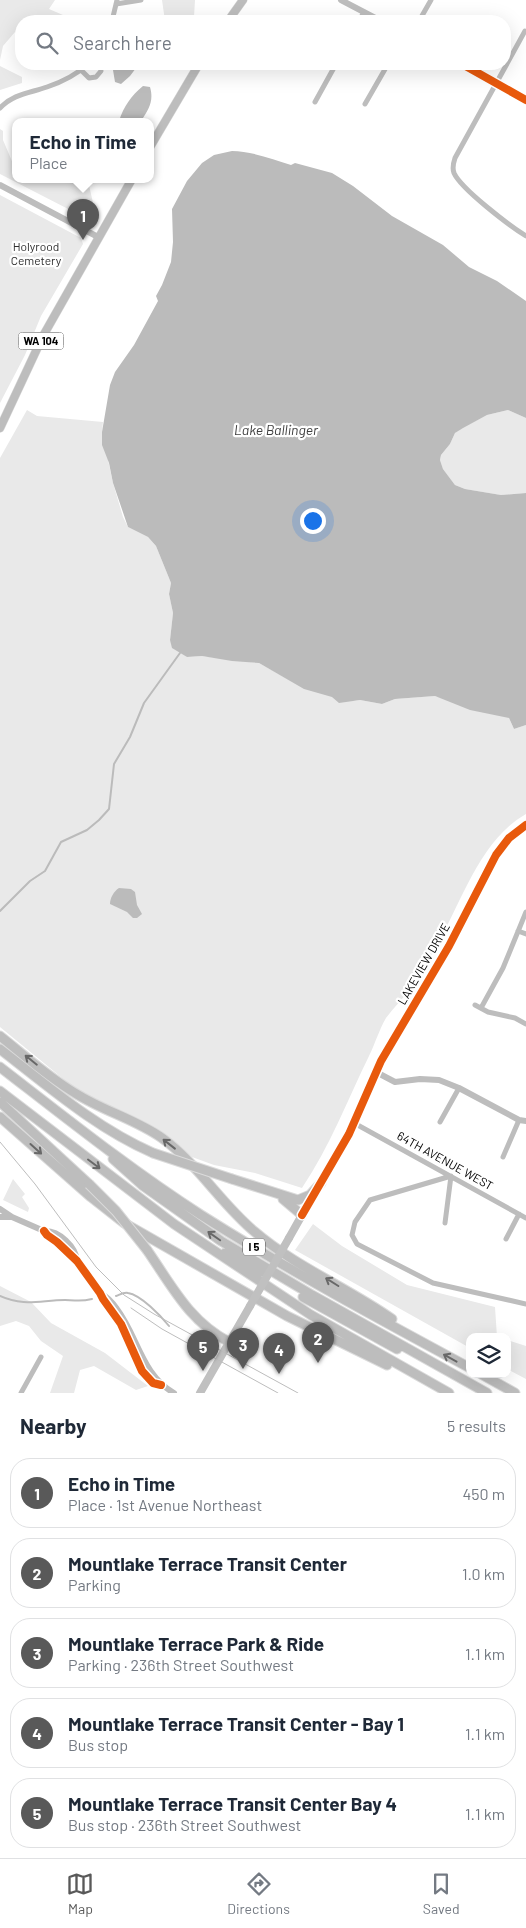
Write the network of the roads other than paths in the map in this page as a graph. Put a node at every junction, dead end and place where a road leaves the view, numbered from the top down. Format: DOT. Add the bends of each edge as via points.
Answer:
graph roads {
  1 [pos="141,0"];
  2 [pos="243,0"];
  3 [pos="341,0"];
  4 [pos="431,0"];
  5 [pos="116,2"];
  6 [pos="364,12"];
  7 [pos="113,15"];
  8 [pos="232,15"];
  9 [pos="362,15"];
  10 [pos="370,15"];
  11 [pos="422,15"];
  12 [pos="525,30"];
  13 [pos="511,56"];
  14 [pos="80,70"];
  15 [pos="101,70"];
  16 [pos="195,70"];
  17 [pos="333,70"];
  18 [pos="385,70"];
  19 [pos="473,70"];
  20 [pos="504,70"];
  21 [pos="497,83"];
  22 [pos="526,100"];
  23 [pos="315,102"];
  24 [pos="365,104"];
  25 [pos="0,108"];
  26 [pos="154,140"];
  27 [pos="130,183"];
  28 [pos="0,185"];
  29 [pos="526,236"];
  30 [pos="98,237"];
  31 [pos="0,428"];
  32 [pos="526,825"];
  33 [pos="526,912"];
  34 [pos="518,931"];
  35 [pos="526,934"];
  36 [pos="475,1005"];
  37 [pos="481,1008"];
  38 [pos="526,1024"];
  39 [pos="0,1036"];
  40 [pos="0,1049"];
  41 [pos="0,1067"];
  42 [pos="376,1072"];
  43 [pos="459,1088"];
  44 [pos="0,1091"];
  45 [pos="0,1102"];
  46 [pos="0,1116"];
  47 [pos="523,1121"];
  48 [pos="440,1122"];
  49 [pos="354,1123"];
  50 [pos="86,1133"];
  51 [pos="503,1157"];
  52 [pos="451,1176"];
  53 [pos="321,1183"];
  54 [pos="276,1194"];
  55 [pos="0,1209"];
  56 [pos="519,1214"];
  57 [pos="302,1215"];
  58 [pos="0,1217"];
  59 [pos="12,1217"];
  60 [pos="526,1218"];
  61 [pos="444,1223"];
  62 [pos="185,1232"];
  63 [pos="506,1239"];
  64 [pos="526,1304"];
  65 [pos="229,1342"];
  66 [pos="431,1347"];
  67 [pos="41,1357"];
  68 [pos="466,1366"];
  69 [pos="488,1378"];
  70 [pos="21,1393"];
  71 [pos="174,1393"];
  72 [pos="200,1393"];
  73 [pos="443,1393"];
  74 [pos="449,1393"];
  75 [pos="479,1393"];
  76 [pos="487,1393"];
  77 [pos="515,1393"];
  1 -- 5 [label="street"];
  2 -- 8 [label="main road"];
  3 -- 6 [label="street"];
  4 -- 11 [label="street"];
  5 -- 7 [label="street"];
  6 -- 9 [label="street"];
  6 -- 10 [label="street"];
  12 -- 13 [label="street"];
  14 -- 15 [label="street" via="88,78 96,77"];
  14 -- 25 [label="street" via="64,81 8,100"];
  16 -- 26 [label="main road"];
  17 -- 23 [label="street"];
  18 -- 24 [label="street"];
  19 -- 21 [label="street"];
  20 -- 21 [label="street"];
  21 -- 22 [label="street"];
  21 -- 29 [label="street" via="452,167 458,179 500,218"];
  27 -- 30 [label="main road, WA 104"];
  28 -- 30 [label="street"];
  30 -- 31 [label="main road, WA 104" via="43,336"];
  32 -- 42 [label="street, LAKEVIEW DRIVE" via="513,833 500,849 449,946"];
  33 -- 34 [label="street"];
  34 -- 35 [label="street"];
  34 -- 37 [label="street" via="503,968"];
  36 -- 37 [label="street"];
  37 -- 38 [label="street"];
  66 -- 39 [label="highway, one-way" via="265,1240 234,1213 192,1164 163,1139 128,1118 76,1094"];
  40 -- 54 [label="highway, bridge" via="112,1133 153,1153"];
  41 -- 50 [label="highway, I 5"];
  42 -- 43 [label="street" via="395,1082 440,1080"];
  42 -- 49 [label="street, LAKEVIEW DRIVE"];
  43 -- 47 [label="street"];
  43 -- 48 [label="street"];
  44 -- 62 [label="highway, I 5, one-way"];
  45 -- 65 [label="highway, bridge" via="123,1219 194,1317"];
  46 -- 73 [label="highway, one-way" via="124,1223 287,1316"];
  47 -- 51 [label="street"];
  49 -- 52 [label="street, 64TH AVENUE WEST"];
  49 -- 53 [label="street, LAKEVIEW DRIVE"];
  50 -- 66 [label="highway, I 5" via="216,1224 290,1270"];
  76 -- 50 [label="highway, one-way" via="221,1240 142,1185"];
  52 -- 56 [label="street, 64TH AVENUE WEST"];
  52 -- 61 [label="street"];
  52 -- 64 [label="street" via="370,1200 356,1222 352,1235 354,1240 433,1284"];
  53 -- 54 [label="highway" via="302,1200"];
  53 -- 57 [label="street, LAKEVIEW DRIVE"];
  54 -- 57 [label="highway"];
  55 -- 59 [label="street"];
  56 -- 60 [label="street, 64TH AVENUE WEST"];
  56 -- 63 [label="street"];
  57 -- 65 [label="main road, bridge"];
  58 -- 59 [label="street"];
  59 -- 71 [label="street" via="64,1239 100,1292 120,1313 148,1369 161,1385"];
  62 -- 74 [label="highway, I 5" via="304,1310"];
  62 -- 75 [label="highway"];
  65 -- 72 [label="main road"];
  68 -- 66 [label="highway, I 5, one-way"];
  67 -- 70 [label="street"];
  69 -- 77 [label="highway"];
}
